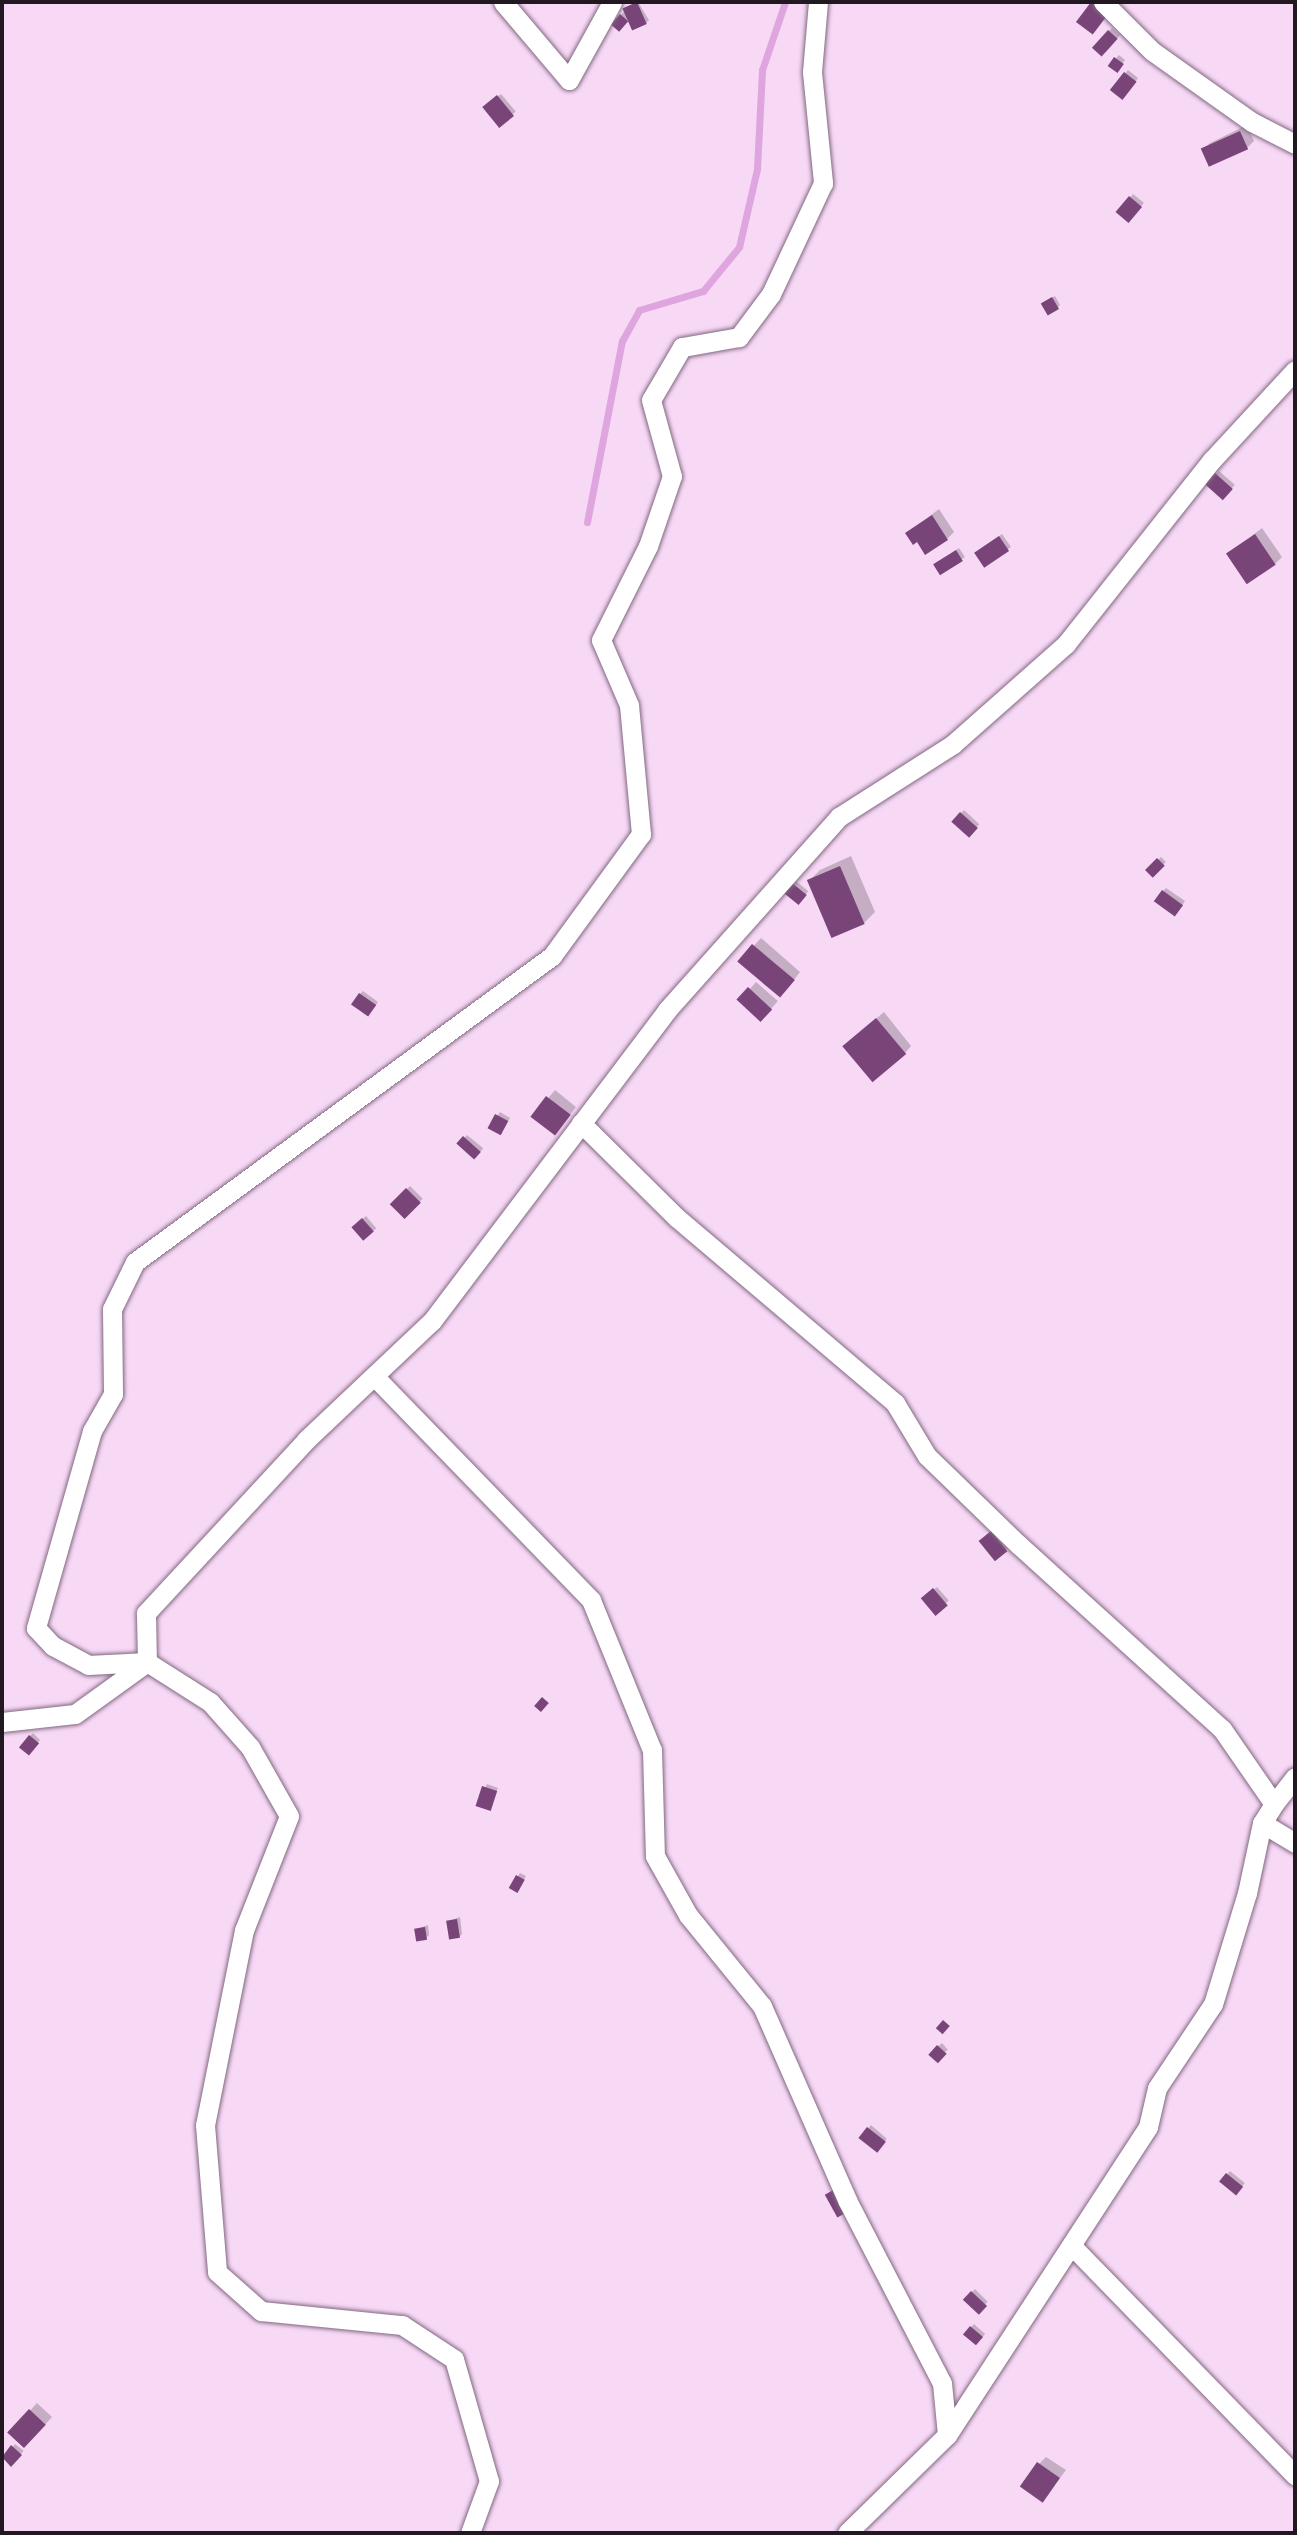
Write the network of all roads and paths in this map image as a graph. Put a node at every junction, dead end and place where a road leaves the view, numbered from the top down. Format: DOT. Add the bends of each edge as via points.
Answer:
graph roads {
  1 [pos="503,2"];
  2 [pos="612,2"];
  3 [pos="818,2"];
  4 [pos="1102,2"];
  5 [pos="1295,145"];
  6 [pos="1295,370"];
  7 [pos="581,1123"];
  8 [pos="374,1376"];
  9 [pos="147,1662"];
  10 [pos="2,1722"];
  11 [pos="1295,1777"];
  12 [pos="1274,1804"];
  13 [pos="1262,1823"];
  14 [pos="1295,1843"];
  15 [pos="1072,2246"];
  16 [pos="947,2435"];
  17 [pos="1295,2475"];
  18 [pos="470,2533"];
  19 [pos="847,2533"];
  1 -- 2 [label="street" via="569,80"];
  3 -- 9 [label="street" via="812,72 823,183 771,294 739,337 682,347 651,400 672,476 648,546 601,640 629,705 640,834 552,956 135,1262 112,1309 113,1394 92,1431 36,1628 52,1646 88,1665"];
  4 -- 5 [label="street" via="1152,51 1252,122"];
  6 -- 7 [label="street" via="1212,460 1066,644 953,744 839,817 667,1010"];
  7 -- 8 [label="street" via="432,1321"];
  7 -- 12 [label="street" via="677,1218 895,1403 928,1456 1018,1545 1222,1729"];
  8 -- 9 [label="street" via="306,1440 146,1613"];
  8 -- 16 [label="street" via="591,1600 652,1750 655,1856 688,1915 762,2006 847,2200 942,2383"];
  9 -- 10 [label="street" via="75,1714"];
  9 -- 18 [label="street" via="210,1702 250,1747 289,1816 244,1930 205,2125 217,2272 261,2311 402,2325 454,2359 489,2481"];
  11 -- 12 [label="street"];
  12 -- 13 [label="street"];
  13 -- 14 [label="street"];
  13 -- 15 [label="street" via="1247,1893 1213,2004 1157,2088 1148,2127"];
  15 -- 16 [label="street"];
  15 -- 17 [label="street"];
  16 -- 19 [label="street"];
}
